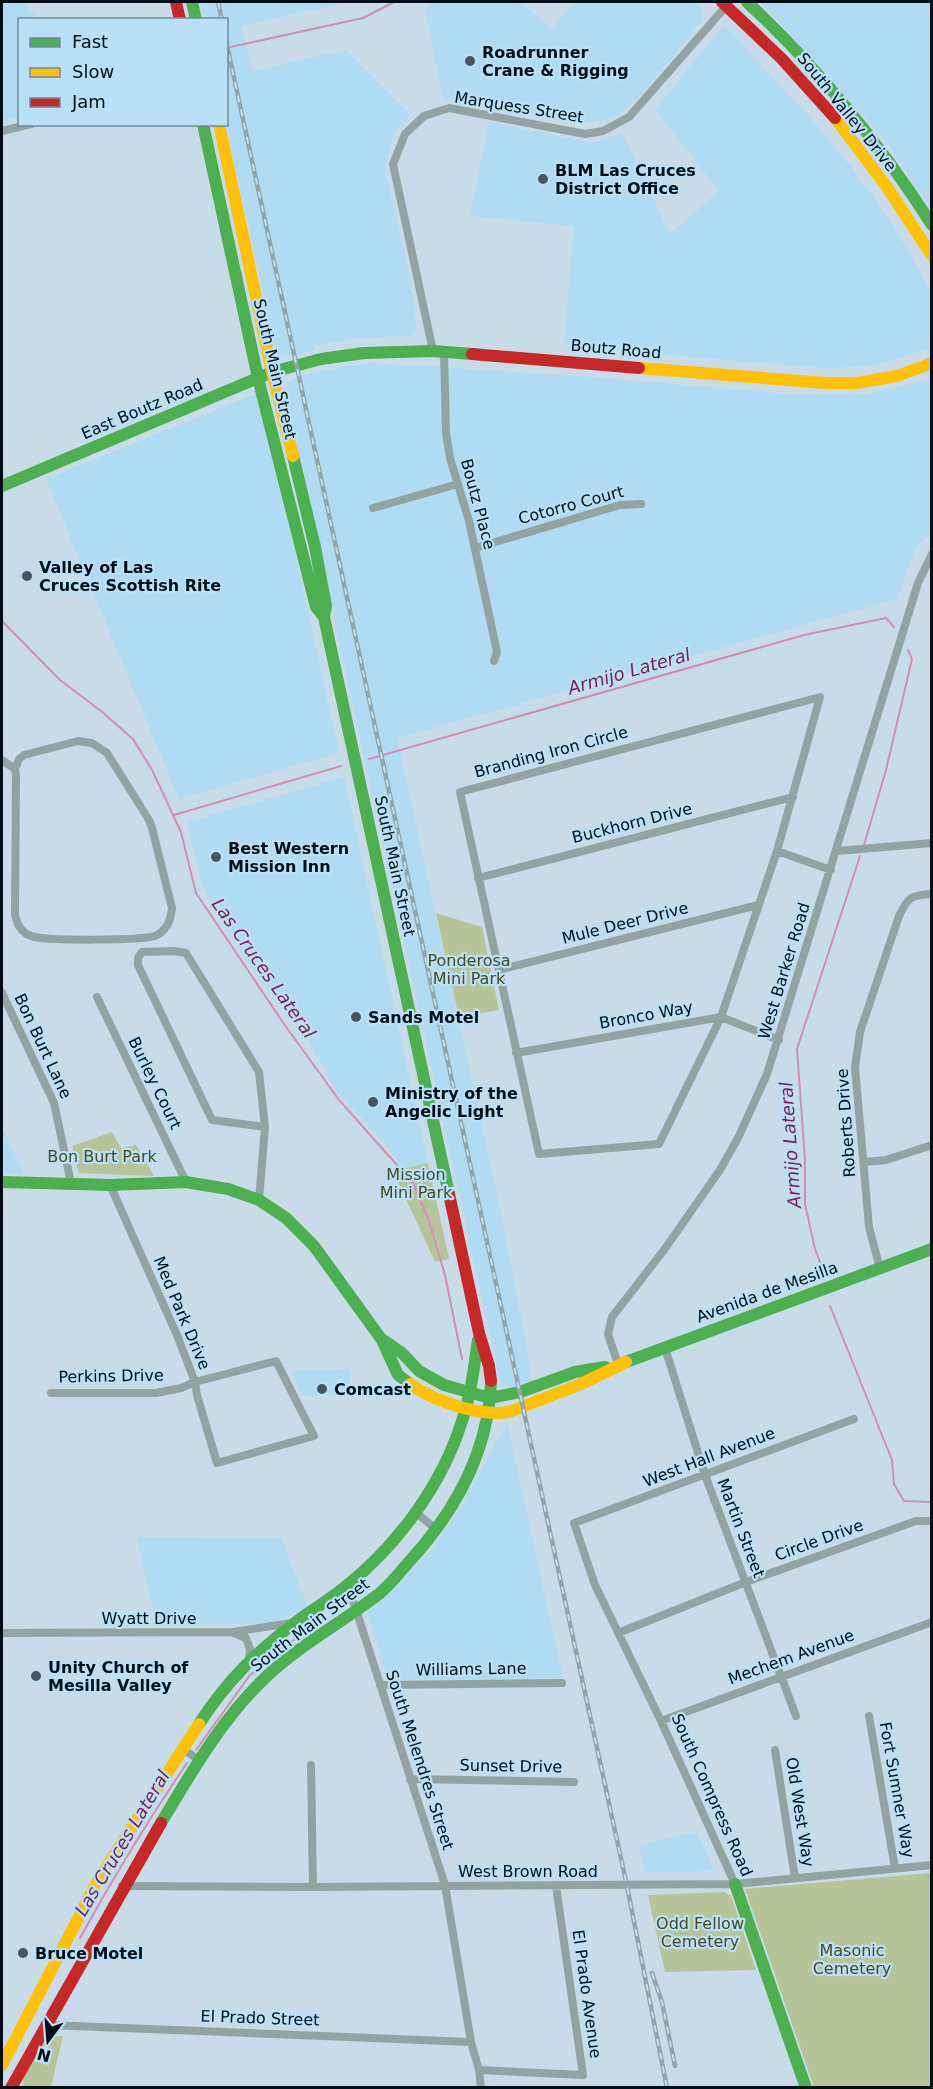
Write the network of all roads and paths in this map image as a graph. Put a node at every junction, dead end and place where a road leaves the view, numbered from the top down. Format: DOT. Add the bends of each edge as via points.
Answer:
graph roads {
  1 [pos="176,2"];
  2 [pos="192,2"];
  3 [pos="747,2"];
  4 [pos="727,3"];
  5 [pos="180,18"];
  6 [pos="196,18"];
  7 [pos="23,126"];
  8 [pos="203,126"];
  9 [pos="219,126"];
  10 [pos="2,131"];
  11 [pos="932,225"];
  12 [pos="932,256"];
  13 [pos="438,351"];
  14 [pos="932,363"];
  15 [pos="297,365"];
  16 [pos="272,372"];
  17 [pos="258,378"];
  18 [pos="458,484"];
  19 [pos="2,486"];
  20 [pos="641,504"];
  21 [pos="373,508"];
  22 [pos="475,548"];
  23 [pos="932,554"];
  24 [pos="324,617"];
  25 [pos="494,661"];
  26 [pos="2,760"];
  27 [pos="15,769"];
  28 [pos="793,797"];
  29 [pos="932,843"];
  30 [pos="777,851"];
  31 [pos="837,851"];
  32 [pos="831,870"];
  33 [pos="478,878"];
  34 [pos="932,894"];
  35 [pos="758,905"];
  36 [pos="499,970"];
  37 [pos="2,993"];
  38 [pos="97,997"];
  39 [pos="721,1017"];
  40 [pos="779,1040"];
  41 [pos="516,1053"];
  42 [pos="265,1126"];
  43 [pos="932,1145"];
  44 [pos="864,1162"];
  45 [pos="2,1182"];
  46 [pos="186,1182"];
  47 [pos="71,1183"];
  48 [pos="110,1185"];
  49 [pos="259,1200"];
  50 [pos="932,1249"];
  51 [pos="880,1269"];
  52 [pos="479,1333"];
  53 [pos="382,1340"];
  54 [pos="665,1348"];
  55 [pos="616,1365"];
  56 [pos="195,1382"];
  57 [pos="51,1392"];
  58 [pos="468,1393"];
  59 [pos="490,1398"];
  60 [pos="464,1408"];
  61 [pos="488,1412"];
  62 [pos="854,1419"];
  63 [pos="314,1436"];
  64 [pos="705,1475"];
  65 [pos="414,1511"];
  66 [pos="932,1521"];
  67 [pos="574,1523"];
  68 [pos="436,1530"];
  69 [pos="746,1582"];
  70 [pos="348,1585"];
  71 [pos="357,1609"];
  72 [pos="296,1622"];
  73 [pos="932,1622"];
  74 [pos="233,1632"];
  75 [pos="2,1633"];
  76 [pos="618,1633"];
  77 [pos="249,1660"];
  78 [pos="780,1677"];
  79 [pos="562,1683"];
  80 [pos="380,1685"];
  81 [pos="796,1716"];
  82 [pos="869,1716"];
  83 [pos="660,1721"];
  84 [pos="182,1748"];
  85 [pos="775,1750"];
  86 [pos="201,1761"];
  87 [pos="311,1765"];
  88 [pos="411,1779"];
  89 [pos="574,1782"];
  90 [pos="932,1865"];
  91 [pos="895,1868"];
  92 [pos="795,1878"];
  93 [pos="735,1884"];
  94 [pos="445,1885"];
  95 [pos="122,1886"];
  96 [pos="556,1886"];
  97 [pos="313,1887"];
  98 [pos="48,2025"];
  99 [pos="471,2042"];
  100 [pos="2,2065"];
  101 [pos="21,2070"];
  102 [pos="479,2070"];
  103 [pos="11,2088"];
  104 [pos="18,2088"];
  105 [pos="481,2088"];
  106 [pos="806,2088"];
  1 -- 5 [label="main road"];
  2 -- 6 [label="main road"];
  3 -- 11 [label="main road, South Valley Drive" via="845,105"];
  4 -- 12 [label="main road, South Valley Drive" via="832,115 885,184"];
  4 -- 13 [label="street, Marquess Street" via="629,117 603,131 585,134 449,108 424,116 405,134 393,164"];
  7 -- 10 [label="street"];
  8 -- 17 [label="main road, South Main Street"];
  9 -- 16 [label="main road, South Main Street"];
  13 -- 14 [label="main road, Boutz Road" via="825,383 857,383 897,376"];
  13 -- 15 [label="main road, Boutz Road" via="364,353"];
  13 -- 18 [label="street, Boutz Place" via="446,433"];
  15 -- 16 [label="main road, East Boutz Road"];
  16 -- 17 [label="main road, East Boutz Road"];
  16 -- 24 [label="main road, South Main Street" via="315,547 326,606"];
  17 -- 19 [label="main road, East Boutz Road"];
  17 -- 24 [label="main road, South Main Street" via="316,607"];
  18 -- 21 [label="street"];
  18 -- 22 [label="street, Boutz Place"];
  20 -- 22 [label="street, Cotorro Court" via="620,505"];
  22 -- 25 [label="street, Boutz Place" via="497,652"];
  23 -- 31 [label="street, West Barker Road" via="918,583"];
  24 -- 52 [label="main road, South Main Street"];
  26 -- 27 [label="street"];
  27 -- 27 [label="street" via="15,915 24,932 47,938 127,939 145,939 163,932 172,908 152,828 107,753 92,743 78,741 24,754"];
  28 -- 30 [label="street, Branding Iron Circle"];
  28 -- 33 [label="street, Buckhorn Drive"];
  28 -- 33 [label="street, Branding Iron Circle" via="820,697 460,792"];
  29 -- 31 [label="street"];
  30 -- 32 [label="street"];
  30 -- 35 [label="street, Branding Iron Circle"];
  31 -- 32 [label="street, West Barker Road"];
  32 -- 40 [label="street, West Barker Road"];
  33 -- 36 [label="street, Branding Iron Circle"];
  34 -- 44 [label="street, Roberts Drive" via="914,895 904,906 860,1032 855,1067"];
  35 -- 36 [label="street, Mule Deer Drive"];
  35 -- 39 [label="street, Branding Iron Circle"];
  36 -- 41 [label="street, Branding Iron Circle"];
  37 -- 47 [label="street, Bon Burt Lane" via="54,1103"];
  38 -- 46 [label="street, Burley Court"];
  39 -- 40 [label="street"];
  39 -- 41 [label="street, Bronco Way"];
  39 -- 41 [label="street, Branding Iron Circle" via="659,1144 538,1155"];
  40 -- 55 [label="street, West Barker Road" via="753,1106 720,1170 612,1317 608,1334"];
  42 -- 42 [label="street" via="212,1120 138,965 142,952 186,953 259,1072"];
  42 -- 49 [label="street"];
  43 -- 44 [label="street" via="886,1160"];
  44 -- 51 [label="street, Roberts Drive" via="869,1227"];
  45 -- 47 [label="main road"];
  46 -- 48 [label="main road"];
  46 -- 49 [label="main road" via="228,1189"];
  47 -- 48 [label="main road"];
  48 -- 56 [label="street, Med Park Drive"];
  49 -- 53 [label="main road" via="286,1218 314,1245"];
  50 -- 51 [label="main road, Avenida de Mesilla"];
  51 -- 54 [label="main road, Avenida de Mesilla"];
  52 -- 58 [label="main road, South Main Street"];
  52 -- 59 [label="main road, South Main Street" via="491,1376"];
  53 -- 58 [label="main road, Avenida de Mesilla" via="402,1353 418,1371"];
  53 -- 60 [label="main road, Avenida de Mesilla" via="398,1375 436,1399"];
  54 -- 55 [label="main road, Avenida de Mesilla"];
  54 -- 64 [label="street, Martin Street"];
  55 -- 59 [label="main road, Avenida de Mesilla" via="575,1372 520,1392"];
  55 -- 61 [label="main road, Avenida de Mesilla" via="523,1407 498,1414"];
  56 -- 57 [label="street, Perkins Drive" via="156,1393"];
  56 -- 63 [label="street, Perkins Drive" via="276,1361"];
  56 -- 63 [label="street, Med Park Drive" via="217,1463"];
  58 -- 59 [label="main road, Avenida de Mesilla"];
  58 -- 60 [label="main road, South Main Street"];
  59 -- 61 [label="main road, South Main Street"];
  60 -- 61 [label="main road, Avenida de Mesilla"];
  60 -- 65 [label="main road, South Main Street" via="446,1459"];
  61 -- 68 [label="main road, South Main Street" via="471,1471"];
  62 -- 64 [label="street, West Hall Avenue"];
  64 -- 67 [label="street, West Hall Avenue"];
  64 -- 69 [label="street, Martin Street"];
  65 -- 68 [label="street"];
  65 -- 70 [label="main road, South Main Street"];
  66 -- 69 [label="street, Circle Drive" via="916,1521"];
  67 -- 76 [label="street, South Compress Road" via="595,1585"];
  68 -- 71 [label="main road, South Main Street" via="381,1593"];
  69 -- 76 [label="street, Circle Drive"];
  69 -- 78 [label="street, Martin Street"];
  70 -- 71 [label="street, South Melendres Street"];
  70 -- 72 [label="main road, South Main Street"];
  71 -- 80 [label="street, South Melendres Street"];
  71 -- 86 [label="main road, South Main Street" via="255,1686"];
  72 -- 74 [label="street, Wyatt Drive"];
  72 -- 77 [label="main road, South Main Street"];
  73 -- 78 [label="street, Mechem Avenue"];
  74 -- 75 [label="street, Wyatt Drive"];
  74 -- 77 [label="street" via="246,1638"];
  76 -- 83 [label="street, South Compress Road"];
  77 -- 84 [label="main road, South Main Street" via="218,1695"];
  78 -- 81 [label="street, Martin Street"];
  78 -- 83 [label="street, Mechem Avenue"];
  79 -- 80 [label="street, Williams Lane"];
  80 -- 88 [label="street, South Melendres Street"];
  82 -- 91 [label="street, Fort Sumner Way"];
  83 -- 93 [label="street, South Compress Road"];
  84 -- 86 [label="street"];
  84 -- 100 [label="main road, South Main Street" via="98,1880"];
  85 -- 92 [label="street, Old West Way"];
  86 -- 95 [label="main road, South Main Street"];
  87 -- 97 [label="street"];
  88 -- 89 [label="street, Sunset Drive"];
  88 -- 94 [label="street, South Melendres Street"];
  90 -- 91 [label="street, West Brown Road"];
  91 -- 92 [label="street, West Brown Road"];
  92 -- 93 [label="street, West Brown Road"];
  93 -- 96 [label="street, West Brown Road"];
  93 -- 106 [label="main road, South Compress Road"];
  94 -- 96 [label="street, West Brown Road"];
  94 -- 97 [label="street, West Brown Road"];
  94 -- 99 [label="street, South Melendres Street"];
  95 -- 97 [label="street, West Brown Road"];
  95 -- 98 [label="main road, South Main Street"];
  96 -- 102 [label="street, El Prado Avenue" via="584,2075"];
  98 -- 99 [label="street, El Prado Street"];
  98 -- 101 [label="main road, South Main Street"];
  99 -- 102 [label="street, South Melendres Street"];
  101 -- 103 [label="main road, South Main Street"];
  101 -- 104 [label="main road"];
  102 -- 105 [label="street, South Melendres Street"];
}
